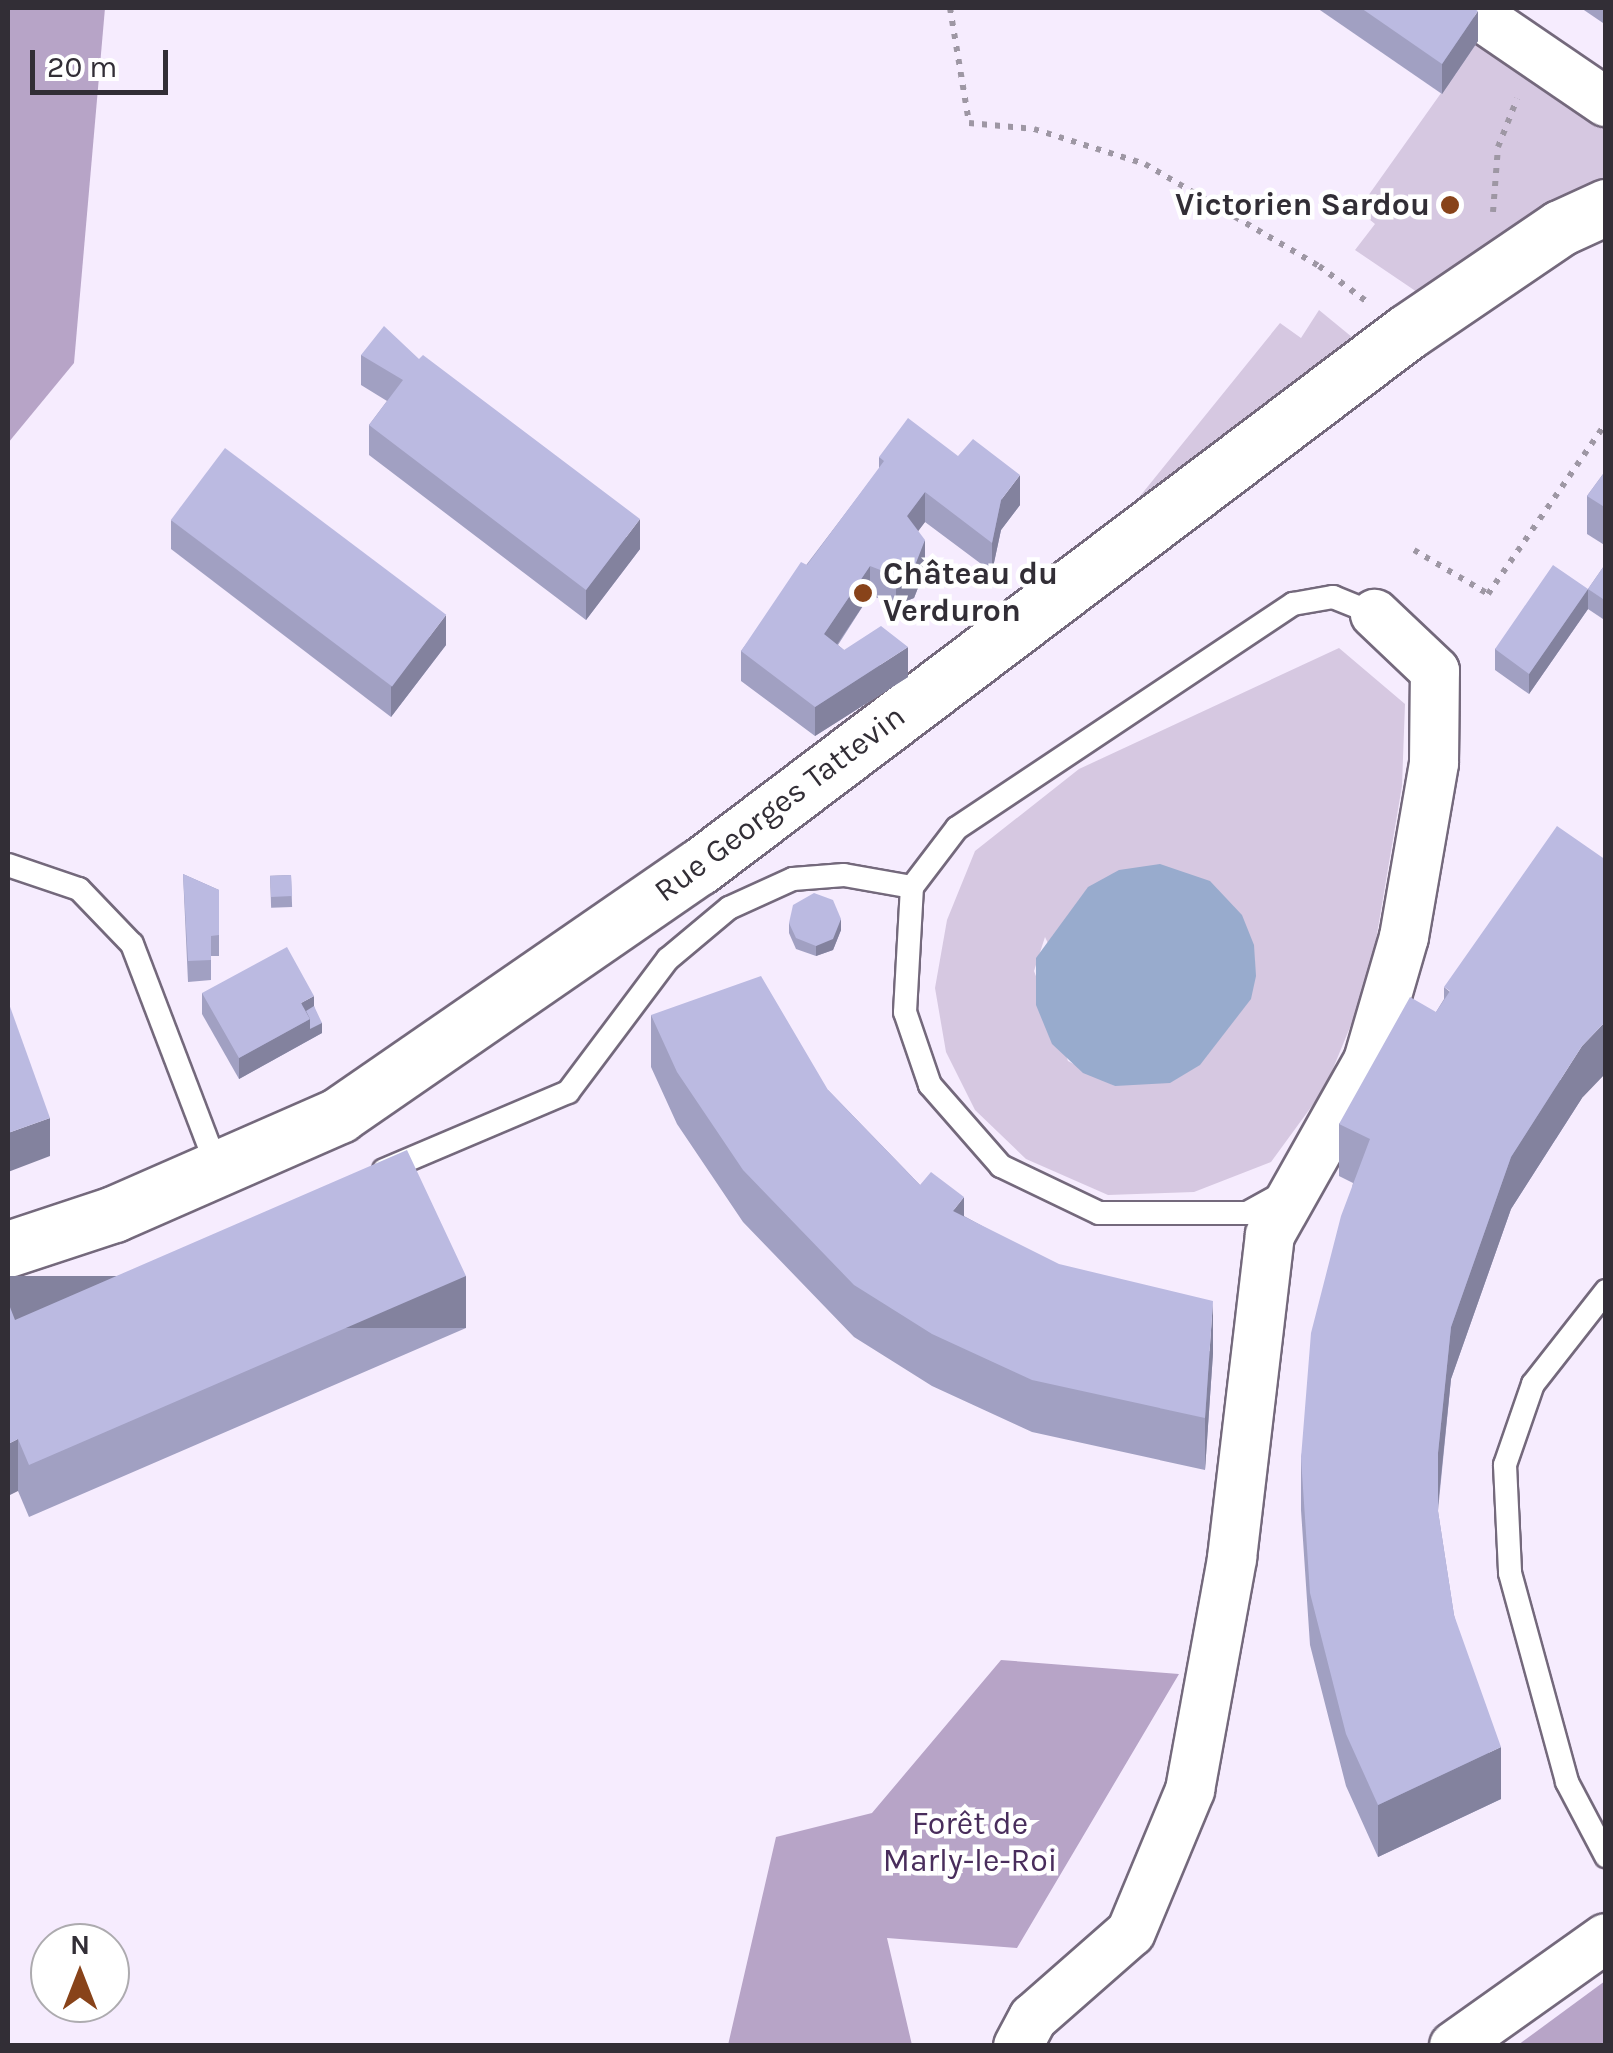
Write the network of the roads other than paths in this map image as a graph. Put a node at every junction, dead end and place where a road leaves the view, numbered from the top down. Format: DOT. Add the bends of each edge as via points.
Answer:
graph roads {
  1 [pos="1468,8"];
  2 [pos="1606,102"];
  3 [pos="1606,208"];
  4 [pos="1374,614"];
  5 [pos="8,865"];
  6 [pos="912,887"];
  7 [pos="218,1169"];
  8 [pos="352,1184"];
  9 [pos="1296,1186"];
  10 [pos="8,1249"];
  11 [pos="1606,1290"];
  12 [pos="66,1306"];
  13 [pos="8,1316"];
  14 [pos="1606,1856"];
  15 [pos="1606,1938"];
  16 [pos="1018,2046"];
  17 [pos="1454,2046"];
  1 -- 2 [label="street" via="1533,76"];
  3 -- 7 [label="main road, Rue Georges Tattevin" via="1560,228 1407,332 699,867 339,1115"];
  4 -- 6 [label="lane" via="1333,597 1293,604 958,828"];
  4 -- 9 [label="street" via="1435,670 1434,763 1404,937 1368,1062"];
  5 -- 7 [label="lane" via="79,889 132,944"];
  6 -- 8 [label="lane" via="844,875 793,879 729,908 668,959 568,1092"];
  6 -- 9 [label="lane" via="905,1012 930,1085 1001,1166 1098,1213 1247,1213"];
  7 -- 10 [label="main road, Rue Georges Tattevin" via="114,1214"];
  9 -- 16 [label="street" via="1270,1235 1232,1558 1190,1790 1131,1932 1033,2018"];
  11 -- 14 [label="lane" via="1533,1384 1505,1465 1510,1573 1567,1782"];
  12 -- 13 [label="lane"];
  15 -- 17 [label="street"];
}
